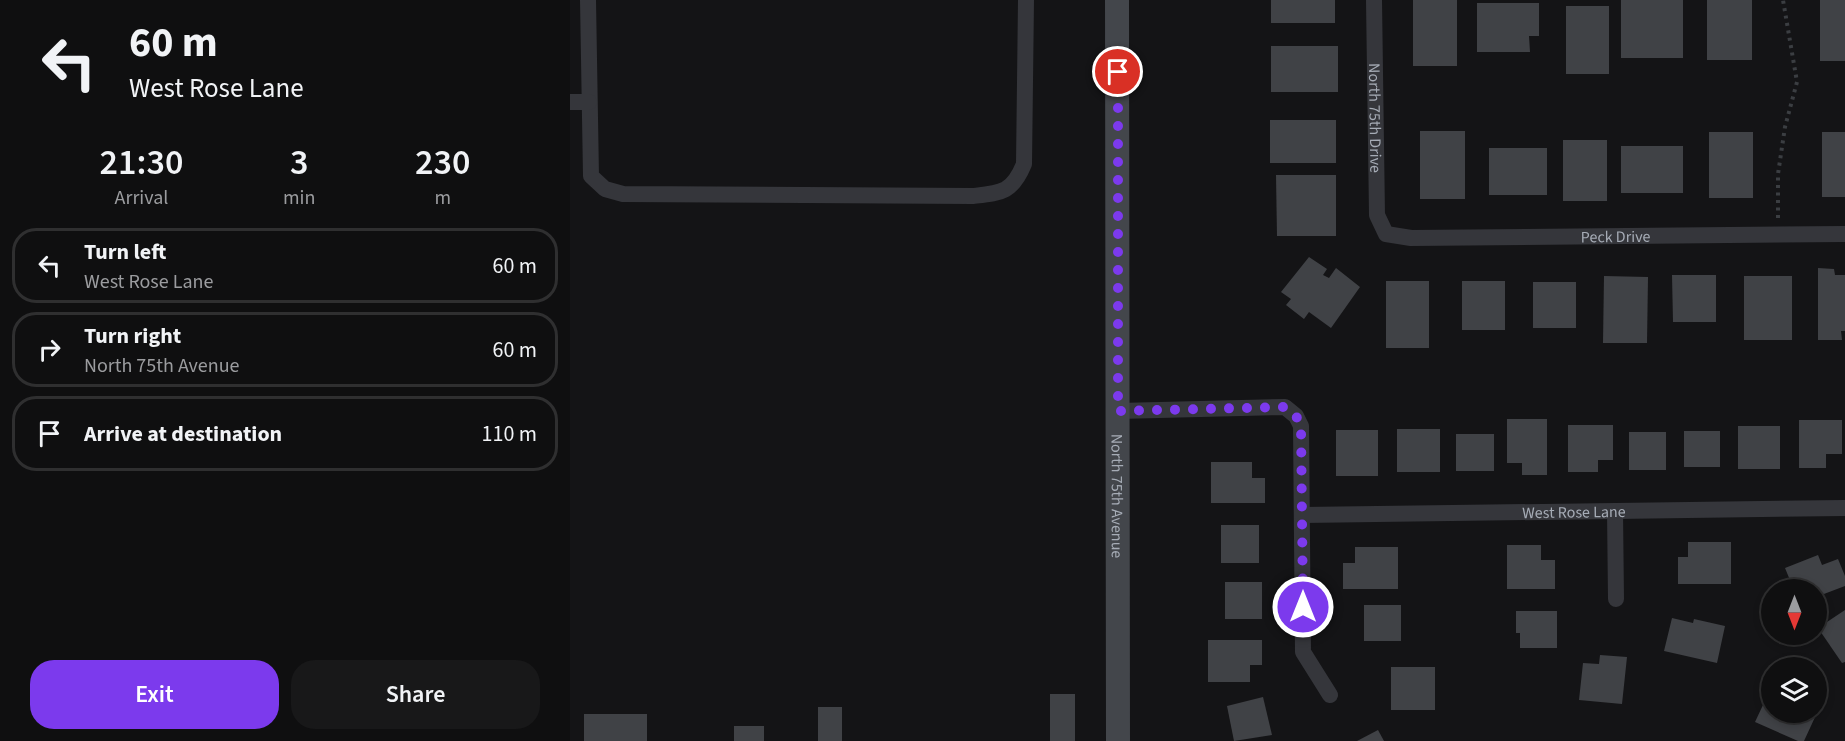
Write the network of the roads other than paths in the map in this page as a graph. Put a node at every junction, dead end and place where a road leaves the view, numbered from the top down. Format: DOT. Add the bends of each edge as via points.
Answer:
graph roads {
  1 [pos="588,0"];
  2 [pos="1026,0"];
  3 [pos="1117,0"];
  4 [pos="1374,0"];
  5 [pos="570,102"];
  6 [pos="589,102"];
  7 [pos="1386,234"];
  8 [pos="1845,234"];
  9 [pos="1118,411"];
  10 [pos="1845,508"];
  11 [pos="1615,511"];
  12 [pos="1302,515"];
  13 [pos="1616,599"];
  14 [pos="1330,695"];
  15 [pos="1118,741"];
  1 -- 6 [label="street"];
  2 -- 6 [label="street" via="1024,164 1017,181 1001,193 623,194 604,189 591,176"];
  3 -- 9 [label="main road, North 75th Avenue"];
  4 -- 7 [label="street, North 75th Drive" via="1377,215"];
  5 -- 6 [label="street"];
  7 -- 8 [label="street, Peck Drive" via="1411,238"];
  9 -- 12 [label="street" via="1285,407 1301,426"];
  9 -- 15 [label="main road, North 75th Avenue"];
  10 -- 11 [label="street, West Rose Lane"];
  11 -- 12 [label="street, West Rose Lane"];
  11 -- 13 [label="street"];
  12 -- 14 [label="street" via="1303,652"];
}
